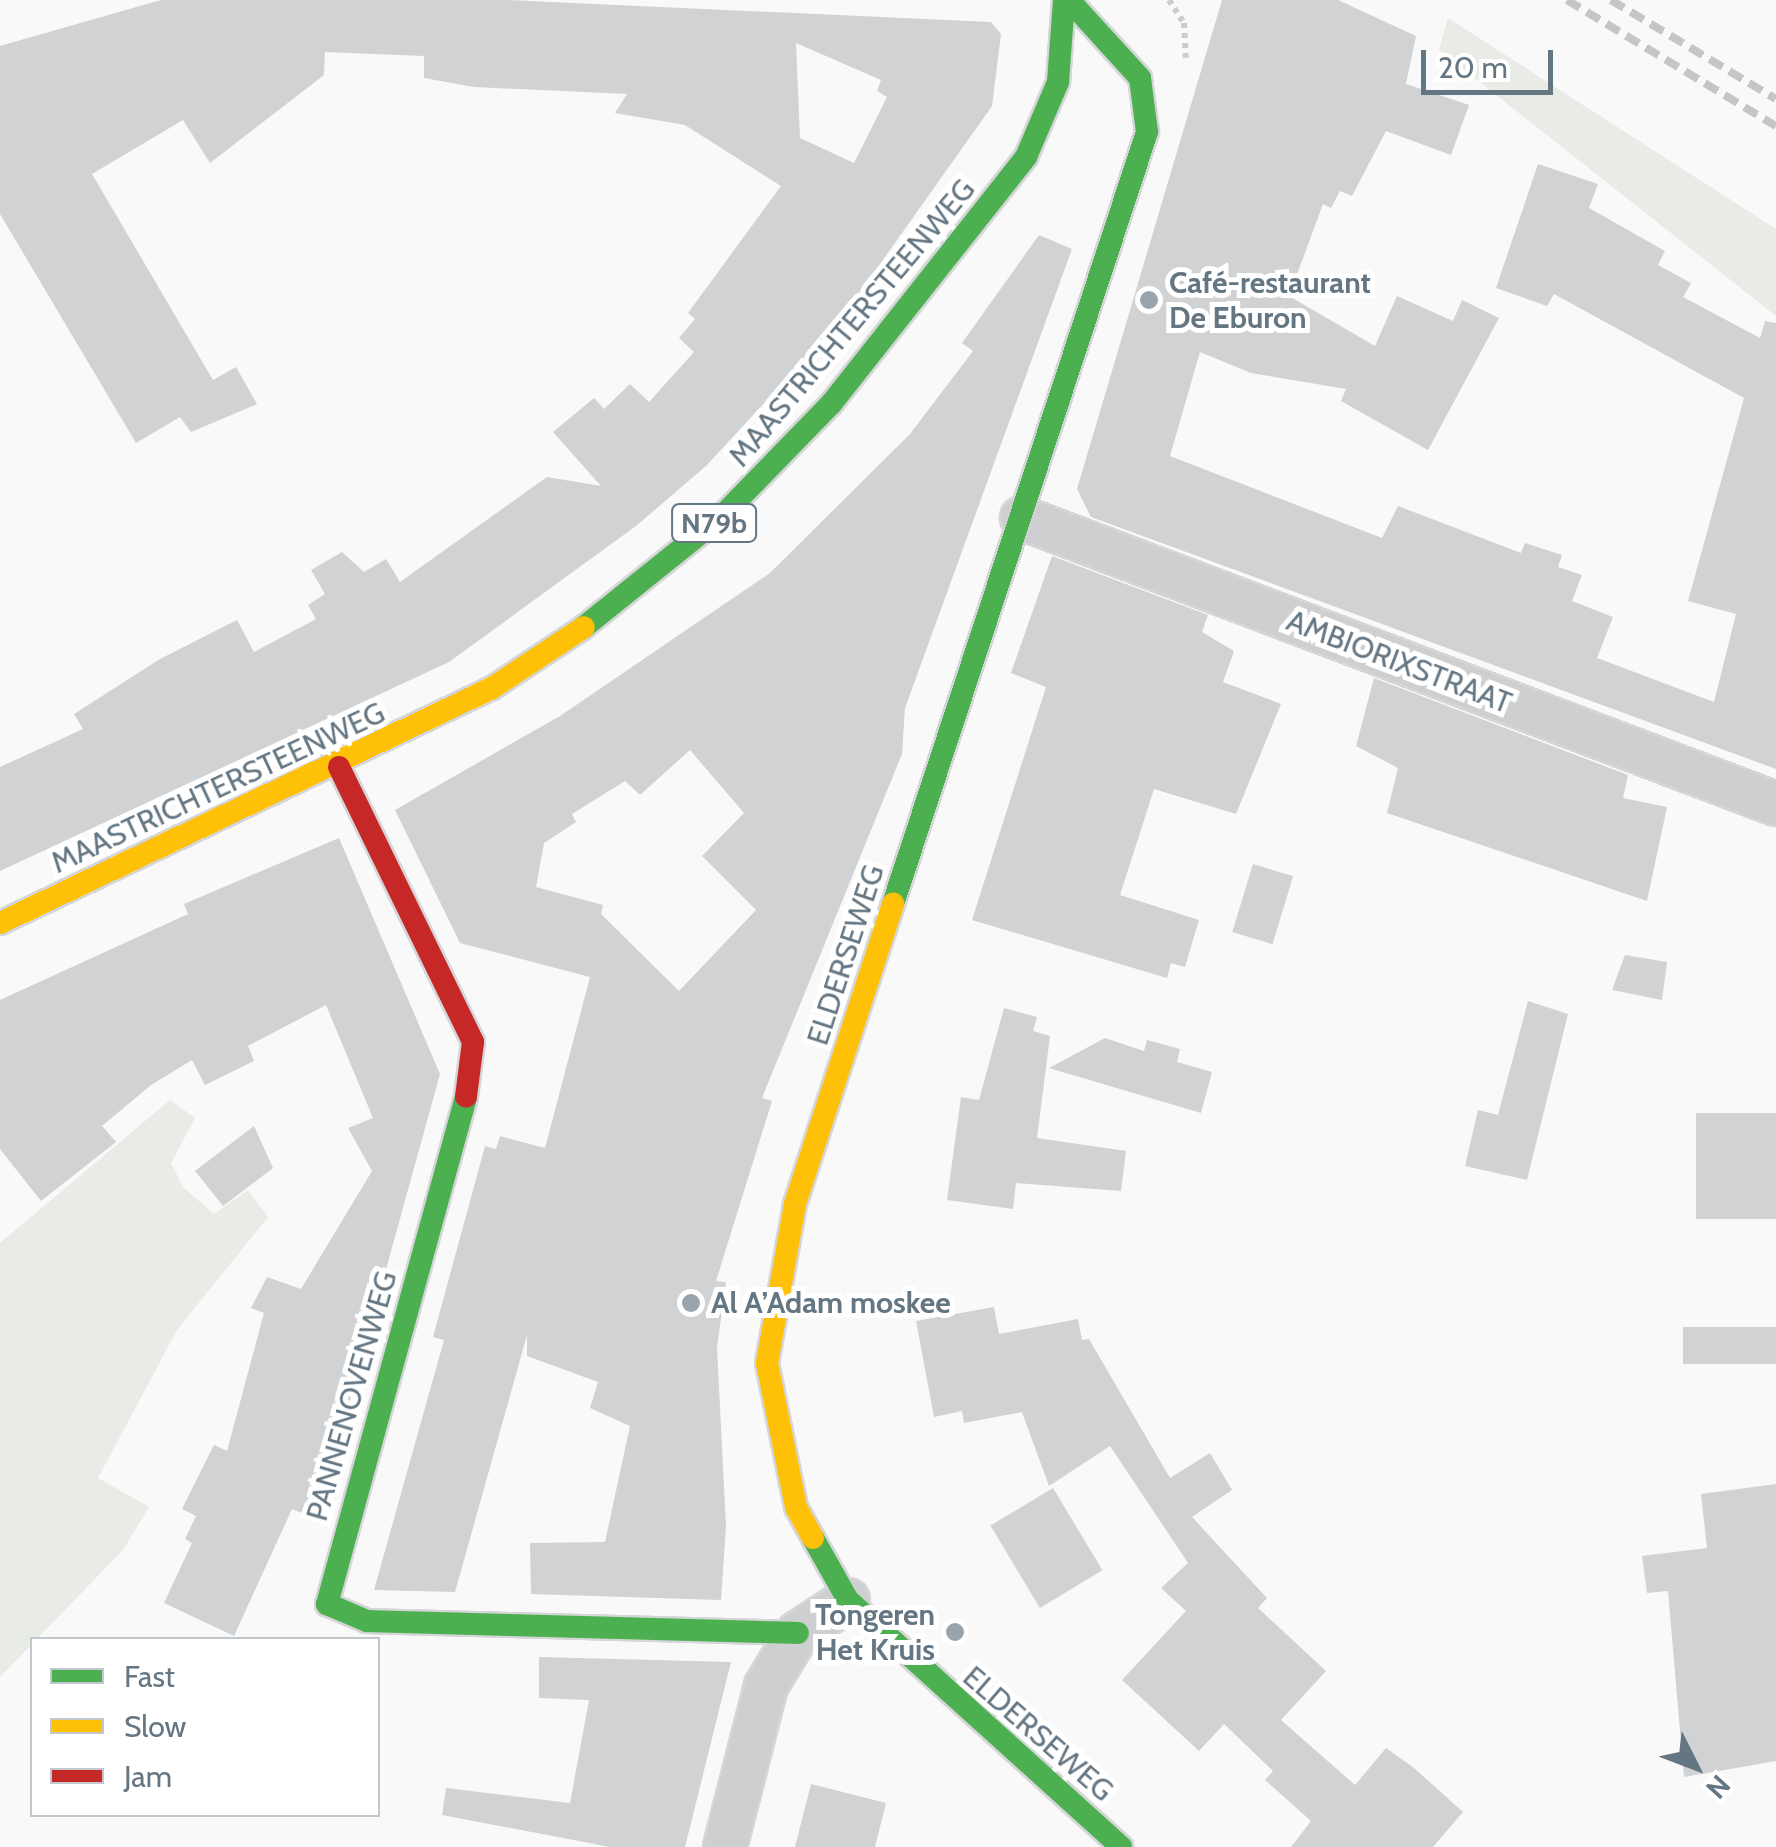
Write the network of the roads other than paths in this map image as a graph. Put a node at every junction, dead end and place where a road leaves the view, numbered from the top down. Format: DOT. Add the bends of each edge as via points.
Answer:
graph roads {
  1 [pos="1066,0"];
  2 [pos="1022,518"];
  3 [pos="338,766"];
  4 [pos="1776,804"];
  5 [pos="0,922"];
  6 [pos="848,1600"];
  7 [pos="798,1633"];
  8 [pos="725,1847"];
  9 [pos="1121,1847"];
  1 -- 2 [label="main road, ELDERSEWEG" via="1130,64 1150,108"];
  1 -- 3 [label="main road, MAASTRICHTERSTEENWEG / N79b" via="1058,82 1026,158 775,466 604,614 492,688"];
  2 -- 4 [label="street, AMBIORIXSTRAAT"];
  2 -- 6 [label="main road, ELDERSEWEG" via="795,1204 770,1311 780,1461"];
  3 -- 5 [label="main road, MAASTRICHTERSTEENWEG / N79b"];
  3 -- 7 [label="main road, PANNENOVENWEG" via="473,1042 472,1075 327,1604 366,1621"];
  6 -- 7 [label="street"];
  6 -- 9 [label="main road, ELDERSEWEG"];
  7 -- 8 [label="street" via="766,1686"];
}
